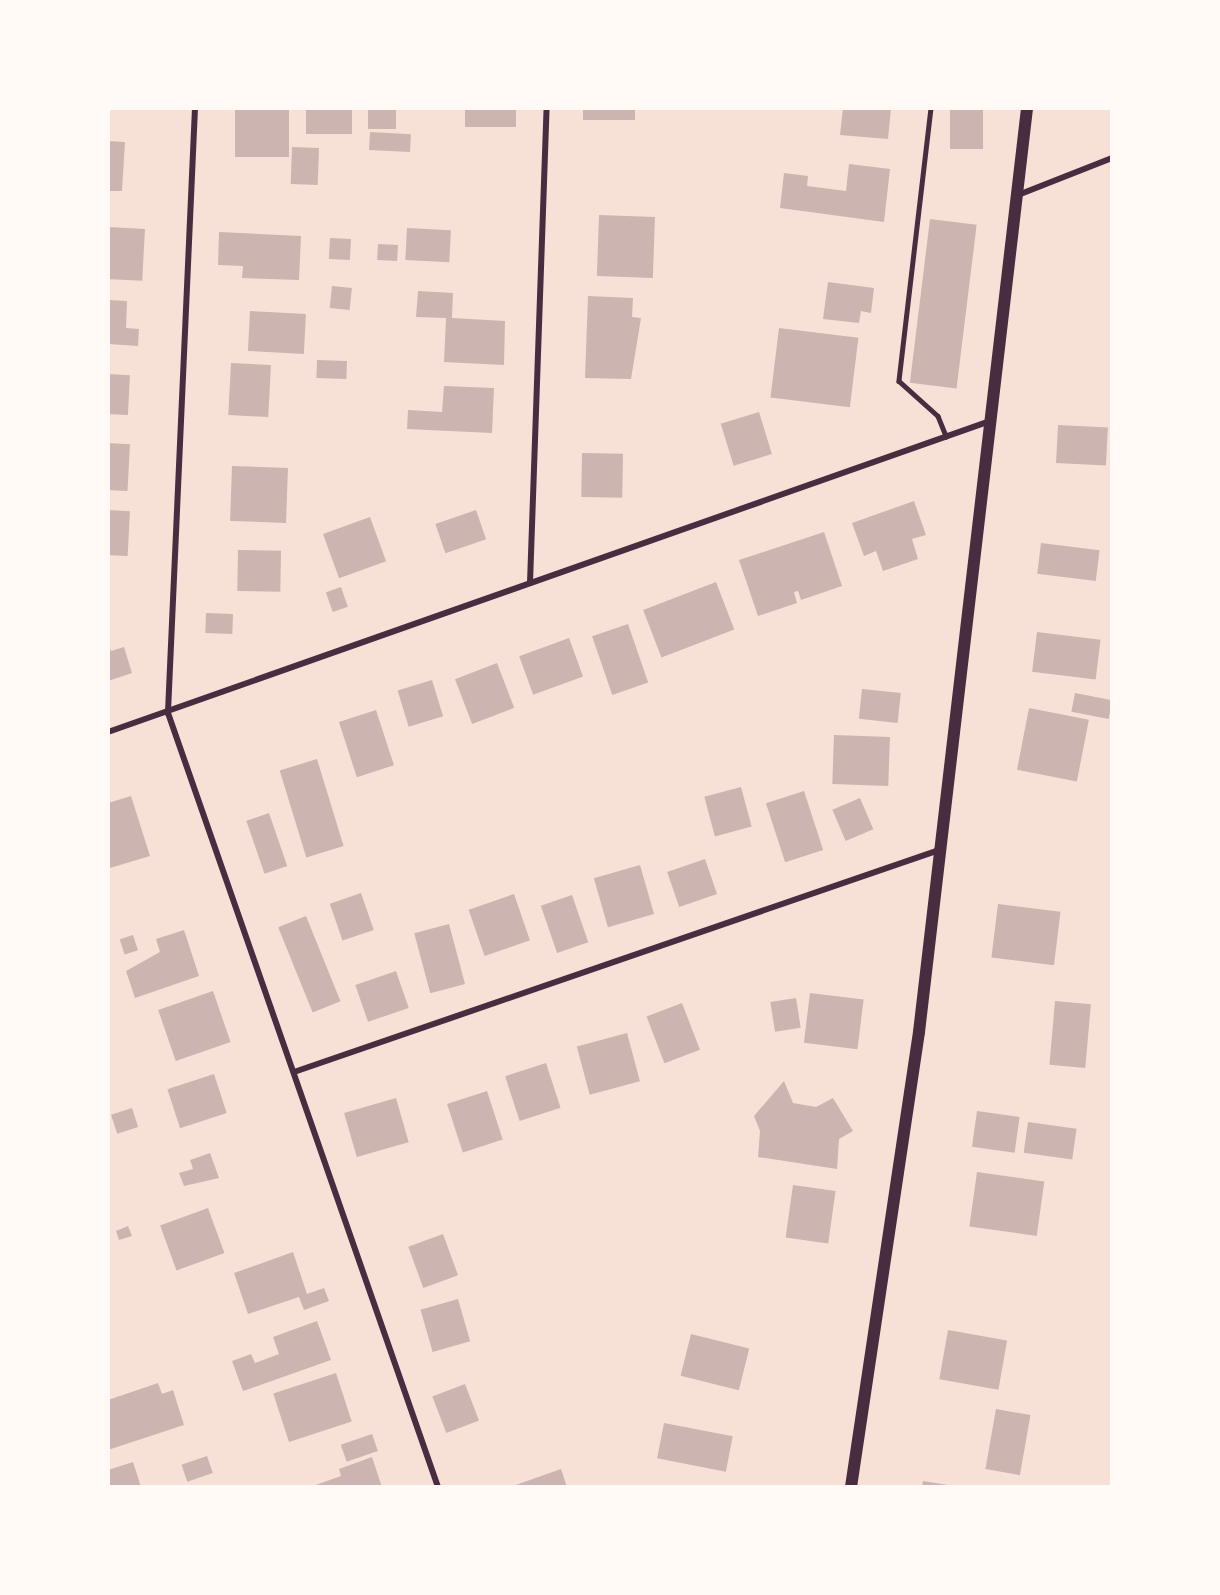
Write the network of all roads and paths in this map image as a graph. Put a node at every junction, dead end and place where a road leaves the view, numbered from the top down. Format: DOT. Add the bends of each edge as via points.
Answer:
graph roads {
  1 [pos="195,108"];
  2 [pos="547,108"];
  3 [pos="931,108"];
  4 [pos="1027,108"];
  5 [pos="1112,158"];
  6 [pos="1017,195"];
  7 [pos="994,420"];
  8 [pos="946,435"];
  9 [pos="530,583"];
  10 [pos="168,713"];
  11 [pos="108,732"];
  12 [pos="940,849"];
  13 [pos="294,1072"];
  14 [pos="438,1487"];
  15 [pos="850,1487"];
  1 -- 10 [label="street"];
  2 -- 9 [label="street"];
  3 -- 8 [label="lane" via="899,381 938,416"];
  4 -- 6 [label="main road"];
  5 -- 6 [label="street"];
  6 -- 7 [label="main road"];
  7 -- 8 [label="street"];
  7 -- 12 [label="main road"];
  8 -- 9 [label="street"];
  9 -- 10 [label="street"];
  10 -- 11 [label="street"];
  10 -- 13 [label="street"];
  12 -- 13 [label="street"];
  12 -- 15 [label="main road" via="904,1137"];
  13 -- 14 [label="street"];
}
